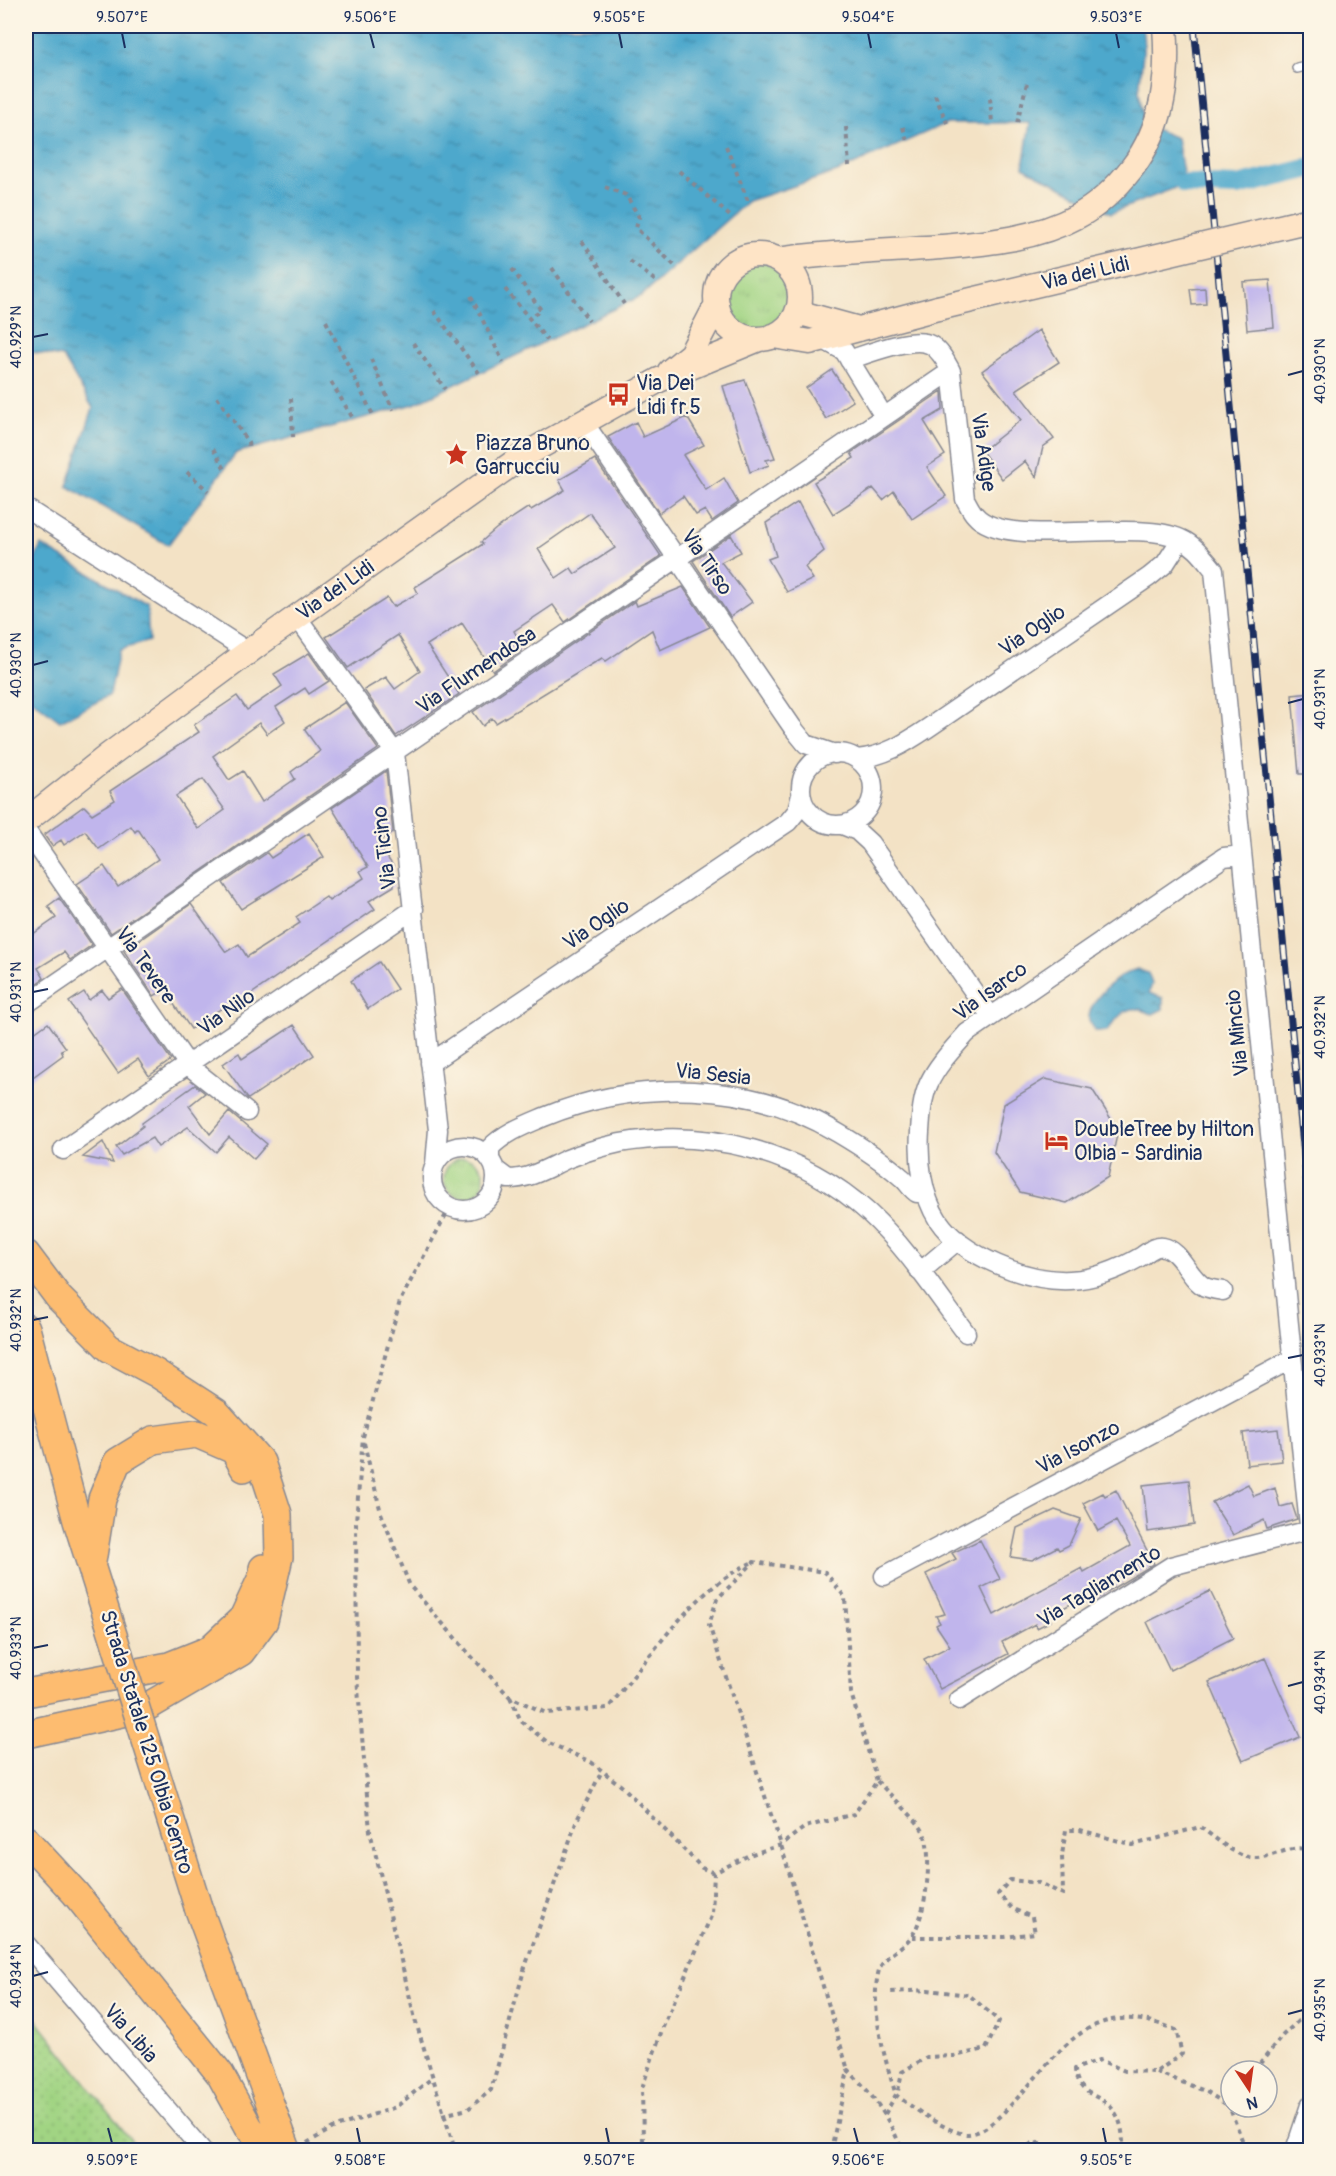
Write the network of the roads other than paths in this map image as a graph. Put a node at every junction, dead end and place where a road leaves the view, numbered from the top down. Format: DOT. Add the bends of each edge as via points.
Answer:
graph roads {
  1 [pos="1165,26"];
  2 [pos="1311,65"];
  3 [pos="1298,68"];
  4 [pos="1311,220"];
  5 [pos="842,254"];
  6 [pos="777,260"];
  7 [pos="798,283"];
  8 [pos="717,304"];
  9 [pos="797,312"];
  10 [pos="859,329"];
  11 [pos="766,337"];
  12 [pos="822,339"];
  13 [pos="849,360"];
  14 [pos="951,371"];
  15 [pos="659,380"];
  16 [pos="884,415"];
  17 [pos="583,421"];
  18 [pos="26,508"];
  19 [pos="1182,539"];
  20 [pos="678,560"];
  21 [pos="297,618"];
  22 [pos="244,655"];
  23 [pos="793,728"];
  24 [pos="898,748"];
  25 [pos="395,753"];
  26 [pos="835,753"];
  27 [pos="857,759"];
  28 [pos="806,771"];
  29 [pos="872,781"];
  30 [pos="801,795"];
  31 [pos="864,813"];
  32 [pos="814,817"];
  33 [pos="26,821"];
  34 [pos="788,822"];
  35 [pos="842,825"];
  36 [pos="26,830"];
  37 [pos="870,843"];
  38 [pos="1242,855"];
  39 [pos="414,909"];
  40 [pos="106,948"];
  41 [pos="26,1004"];
  42 [pos="990,1015"];
  43 [pos="430,1064"];
  44 [pos="189,1066"];
  45 [pos="436,1104"];
  46 [pos="247,1112"];
  47 [pos="469,1146"];
  48 [pos="63,1150"];
  49 [pos="435,1164"];
  50 [pos="493,1164"];
  51 [pos="926,1194"];
  52 [pos="958,1240"];
  53 [pos="26,1254"];
  54 [pos="920,1272"];
  55 [pos="1223,1291"];
  56 [pos="26,1328"];
  57 [pos="966,1333"];
  58 [pos="1292,1359"];
  59 [pos="1310,1530"];
  60 [pos="1311,1536"];
  61 [pos="92,1562"];
  62 [pos="884,1576"];
  63 [pos="184,1686"];
  64 [pos="26,1693"];
  65 [pos="958,1700"];
  66 [pos="26,1707"];
  67 [pos="26,1734"];
  68 [pos="26,1840"];
  69 [pos="26,1944"];
  70 [pos="1311,2105"];
  71 [pos="296,2148"];
  72 [pos="202,2151"];
  73 [pos="268,2151"];
  74 [pos="1295,2151"];
  1 -- 5 [label="main road" via="1166,75 1154,133 1122,181 1093,207 1059,224 987,243"];
  2 -- 3 [label="lane"];
  4 -- 10 [label="main road, Via dei Lidi, bridge"];
  5 -- 6 [label="main road"];
  5 -- 7 [label="main road"];
  6 -- 7 [label="main road" via="789,268"];
  6 -- 8 [label="main road" via="754,255 734,263 719,281"];
  7 -- 9 [label="main road"];
  8 -- 11 [label="main road" via="729,327 738,333"];
  8 -- 15 [label="main road, Via dei Lidi" via="691,354"];
  9 -- 10 [label="main road"];
  9 -- 11 [label="main road" via="788,327"];
  10 -- 12 [label="main road, Via dei Lidi"];
  11 -- 12 [label="main road, Via dei Lidi" via="810,342"];
  11 -- 15 [label="main road, Via dei Lidi"];
  12 -- 13 [label="street" via="844,351"];
  13 -- 14 [label="street" via="912,342 930,344"];
  13 -- 16 [label="street"];
  14 -- 16 [label="street, Via Flumendosa"];
  14 -- 19 [label="street, Via Adige" via="965,499 975,517 995,526 1029,532 1158,531"];
  15 -- 17 [label="main road, Via dei Lidi"];
  16 -- 20 [label="street, Via Flumendosa"];
  17 -- 20 [label="street, Via Tirso"];
  17 -- 21 [label="main road, Via dei Lidi" via="523,456"];
  18 -- 22 [label="street" via="241,647"];
  19 -- 24 [label="street, Via Oglio" via="1165,564 1149,577"];
  19 -- 38 [label="street, Via Mincio" via="1199,551 1214,570"];
  20 -- 23 [label="street, Via Tirso"];
  20 -- 25 [label="street, Via Flumendosa"];
  21 -- 22 [label="main road, Via dei Lidi"];
  21 -- 25 [label="street, Via Ticino"];
  22 -- 33 [label="main road, Via dei Lidi"];
  23 -- 26 [label="street" via="806,744"];
  23 -- 28 [label="street"];
  24 -- 27 [label="street" via="877,757"];
  24 -- 29 [label="street"];
  25 -- 39 [label="street, Via Ticino"];
  25 -- 40 [label="street, Via Flumendosa"];
  26 -- 27 [label="street"];
  26 -- 28 [label="street" via="823,756"];
  27 -- 29 [label="street"];
  28 -- 30 [label="street"];
  29 -- 31 [label="street" via="871,798"];
  30 -- 32 [label="street"];
  30 -- 34 [label="street"];
  31 -- 35 [label="street"];
  31 -- 37 [label="street"];
  32 -- 34 [label="street"];
  32 -- 35 [label="street" via="826,824"];
  34 -- 43 [label="street, Via Oglio"];
  35 -- 37 [label="street" via="857,831"];
  36 -- 40 [label="street, Via Tevere"];
  37 -- 42 [label="street"];
  38 -- 42 [label="street, Via Isarco" via="1224,857"];
  38 -- 58 [label="street, Via Mincio"];
  39 -- 43 [label="street, Via Ticino"];
  39 -- 44 [label="street, Via Nilo"];
  40 -- 41 [label="street, Via Flumendosa"];
  40 -- 44 [label="street, Via Tevere"];
  42 -- 51 [label="street, Via Isarco" via="952,1049 928,1085 919,1142"];
  43 -- 45 [label="street, Via Ticino"];
  44 -- 46 [label="street, Via Tevere"];
  44 -- 48 [label="street, Via Nilo"];
  45 -- 47 [label="street" via="453,1132"];
  45 -- 49 [label="street, Via Ticino"];
  47 -- 49 [label="street" via="449,1149"];
  47 -- 50 [label="street"];
  49 -- 50 [label="street" via="432,1184 442,1202 460,1210 481,1206 494,1190"];
  50 -- 51 [label="street, Via Sesia" via="490,1148 499,1138 587,1102 650,1091 698,1091 738,1096 801,1114 837,1132 902,1177 918,1193"];
  50 -- 54 [label="street" via="508,1179 530,1177 591,1150 644,1140 686,1139 745,1147 798,1166 846,1195 891,1235"];
  51 -- 52 [label="street, Via Isarco" via="938,1220"];
  52 -- 54 [label="street"];
  52 -- 55 [label="street, Via Isarco" via="1006,1269 1070,1280 1123,1267 1162,1247 1172,1251 1204,1286"];
  53 -- 63 [label="main road" via="59,1298 109,1348 216,1412 261,1462 278,1514 279,1557 264,1621 241,1652"];
  54 -- 57 [label="street"];
  56 -- 61 [label="main road, Strada Statale 125 Olbia Centro" via="77,1521"];
  58 -- 59 [label="street, Via Mincio"];
  58 -- 62 [label="street, Via Isonzo"];
  59 -- 60 [label="street, Via Mincio"];
  59 -- 65 [label="street, Via Tagliamento" via="1171,1566"];
  61 -- 64 [label="main road" via="102,1499 117,1462 153,1440 197,1434 234,1450 252,1480 264,1515 263,1575 243,1618 209,1650 169,1666"];
  61 -- 71 [label="main road, Strada Statale 125 Olbia Centro, bridge" via="176,1842"];
  63 -- 66 [label="main road"];
  63 -- 67 [label="main road" via="145,1708"];
  68 -- 73 [label="main road" via="75,1893 220,2074 249,2127"];
  69 -- 72 [label="street, Via Libia"];
  70 -- 74 [label="street"];
}
